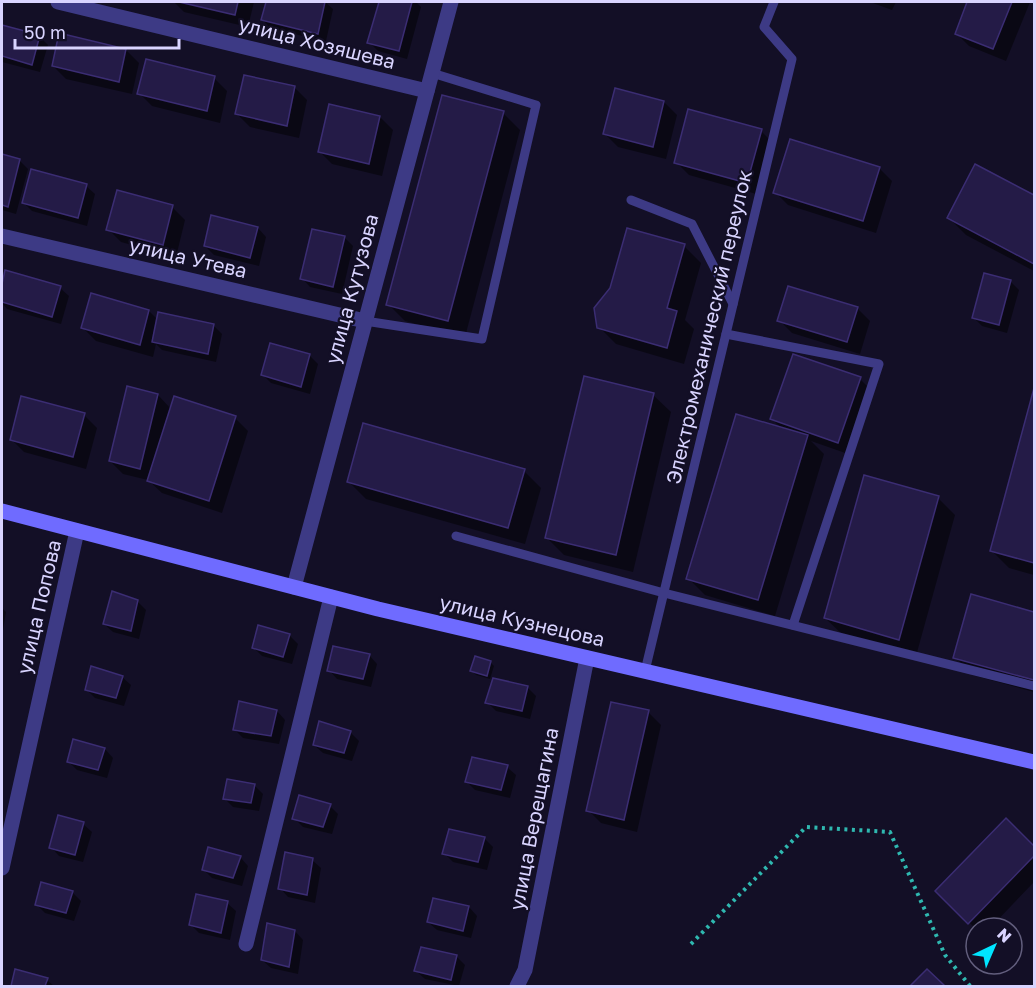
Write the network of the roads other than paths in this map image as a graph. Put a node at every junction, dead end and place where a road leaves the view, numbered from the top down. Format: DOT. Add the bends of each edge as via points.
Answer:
graph roads {
  1 [pos="58,2"];
  2 [pos="451,2"];
  3 [pos="774,2"];
  4 [pos="432,73"];
  5 [pos="427,91"];
  6 [pos="631,200"];
  7 [pos="2,236"];
  8 [pos="733,304"];
  9 [pos="365,321"];
  10 [pos="726,334"];
  11 [pos="2,511"];
  12 [pos="77,531"];
  13 [pos="456,536"];
  14 [pos="294,587"];
  15 [pos="664,593"];
  16 [pos="331,597"];
  17 [pos="793,625"];
  18 [pos="587,658"];
  19 [pos="645,671"];
  20 [pos="1035,686"];
  21 [pos="1035,762"];
  22 [pos="6,829"];
  23 [pos="2,868"];
  24 [pos="246,944"];
  25 [pos="517,987"];
  1 -- 5 [label="street, улица Хозяшева"];
  2 -- 4 [label="street, улица Кутузова"];
  3 -- 8 [label="lane, Электромеханический переулок" via="764,27 792,59"];
  4 -- 5 [label="street, улица Кутузова"];
  4 -- 9 [label="lane" via="536,105 482,339"];
  5 -- 9 [label="street, улица Кутузова"];
  6 -- 8 [label="lane" via="692,224"];
  7 -- 9 [label="street, улица Утева"];
  8 -- 10 [label="lane, Электромеханический переулок"];
  9 -- 14 [label="street, улица Кутузова"];
  10 -- 15 [label="lane, Электромеханический переулок"];
  10 -- 17 [label="lane" via="879,364"];
  11 -- 12 [label="main road, улица Кузнецова"];
  12 -- 14 [label="main road, улица Кузнецова"];
  12 -- 22 [label="street, улица Попова"];
  13 -- 15 [label="lane"];
  14 -- 16 [label="main road, улица Кузнецова"];
  15 -- 17 [label="lane"];
  15 -- 19 [label="lane, Электромеханический переулок"];
  16 -- 18 [label="main road, улица Кузнецова"];
  16 -- 24 [label="street"];
  17 -- 20 [label="lane"];
  18 -- 19 [label="main road, улица Кузнецова"];
  18 -- 25 [label="street, улица Верещагина" via="525,970"];
  19 -- 21 [label="main road, улица Кузнецова"];
  22 -- 23 [label="street, улица Попова"];
}
